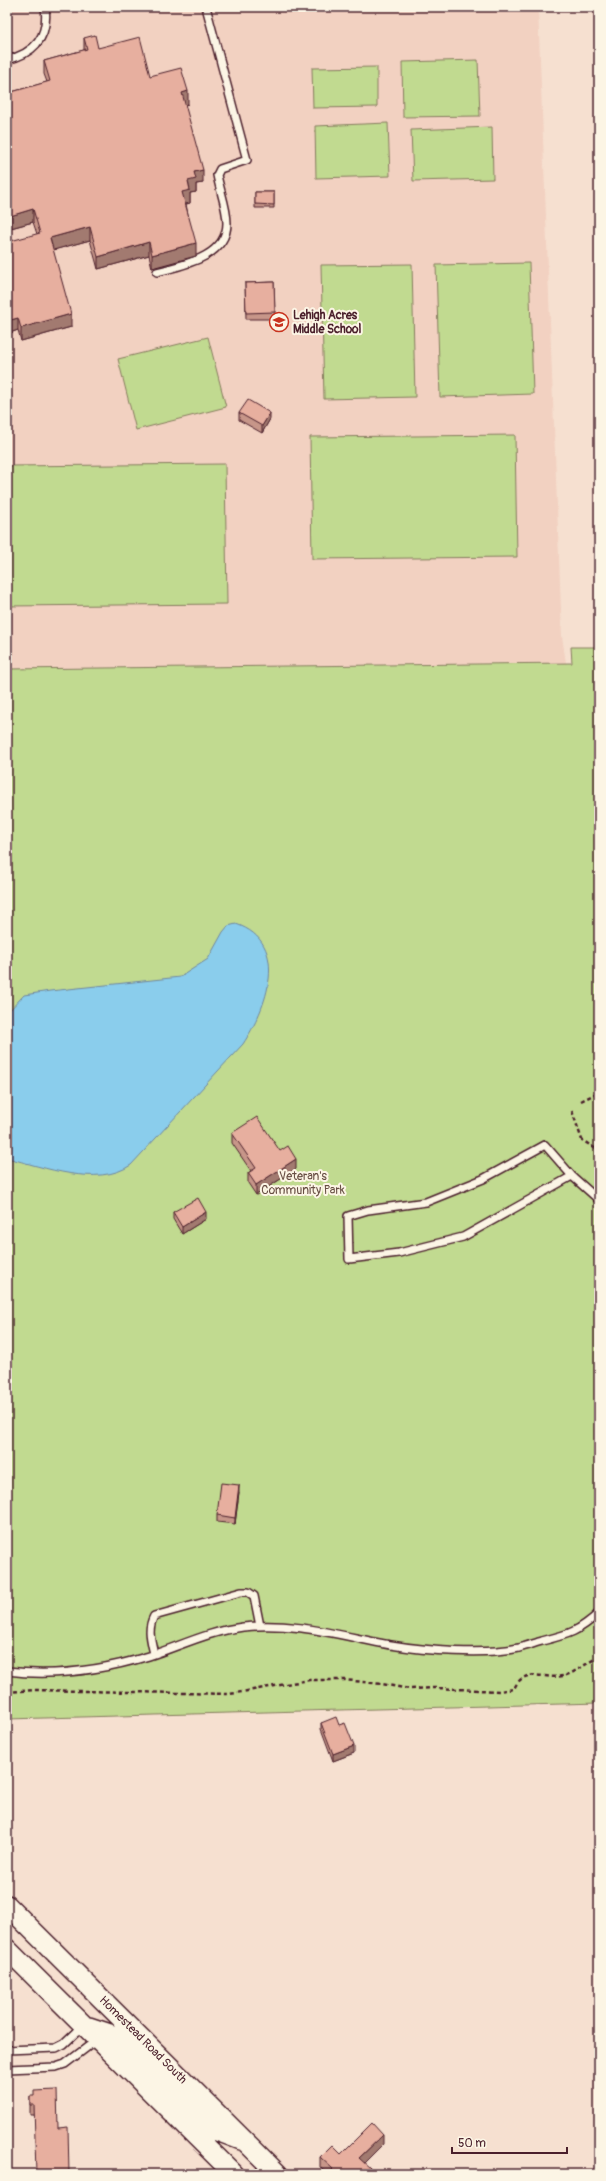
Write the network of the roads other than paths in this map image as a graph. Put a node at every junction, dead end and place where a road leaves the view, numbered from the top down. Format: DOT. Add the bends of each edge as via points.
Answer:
graph roads {
  1 [pos="45,7"];
  2 [pos="206,7"];
  3 [pos="7,60"];
  4 [pos="157,272"];
  5 [pos="572,1176"];
  6 [pos="599,1200"];
  7 [pos="599,1613"];
  8 [pos="260,1626"];
  9 [pos="154,1654"];
  10 [pos="7,1670"];
  11 [pos="7,1905"];
  12 [pos="7,1949"];
  13 [pos="89,1987"];
  14 [pos="93,2031"];
  15 [pos="7,2050"];
  16 [pos="7,2069"];
  17 [pos="246,2141"];
  18 [pos="234,2174"];
  19 [pos="278,2174"];
  1 -- 3 [label="lane" via="47,18 44,33 35,46 23,56"];
  2 -- 4 [label="lane" via="247,160 220,169 217,175 227,223 224,240 204,257"];
  5 -- 5 [label="lane" via="463,1237 399,1253 349,1259 348,1216 368,1210 426,1202 483,1179 545,1145"];
  5 -- 6 [label="lane"];
  7 -- 8 [label="lane" via="582,1628 566,1636 519,1648 495,1651 418,1648 319,1629 286,1625"];
  8 -- 9 [label="lane" via="223,1631"];
  8 -- 9 [label="lane" via="254,1596 248,1592 240,1592 154,1616 149,1634"];
  9 -- 10 [label="lane" via="96,1670 44,1673"];
  11 -- 13 [label="main road, Homestead Road South"];
  12 -- 14 [label="main road"];
  13 -- 14 [label="main road"];
  13 -- 17 [label="main road, Homestead Road South"];
  14 -- 15 [label="lane" via="56,2048"];
  14 -- 16 [label="lane" via="66,2064 56,2067"];
  14 -- 17 [label="main road" via="113,2035 121,2041 212,2129"];
  14 -- 18 [label="main road"];
  17 -- 19 [label="main road, Homestead Road South"];
}
